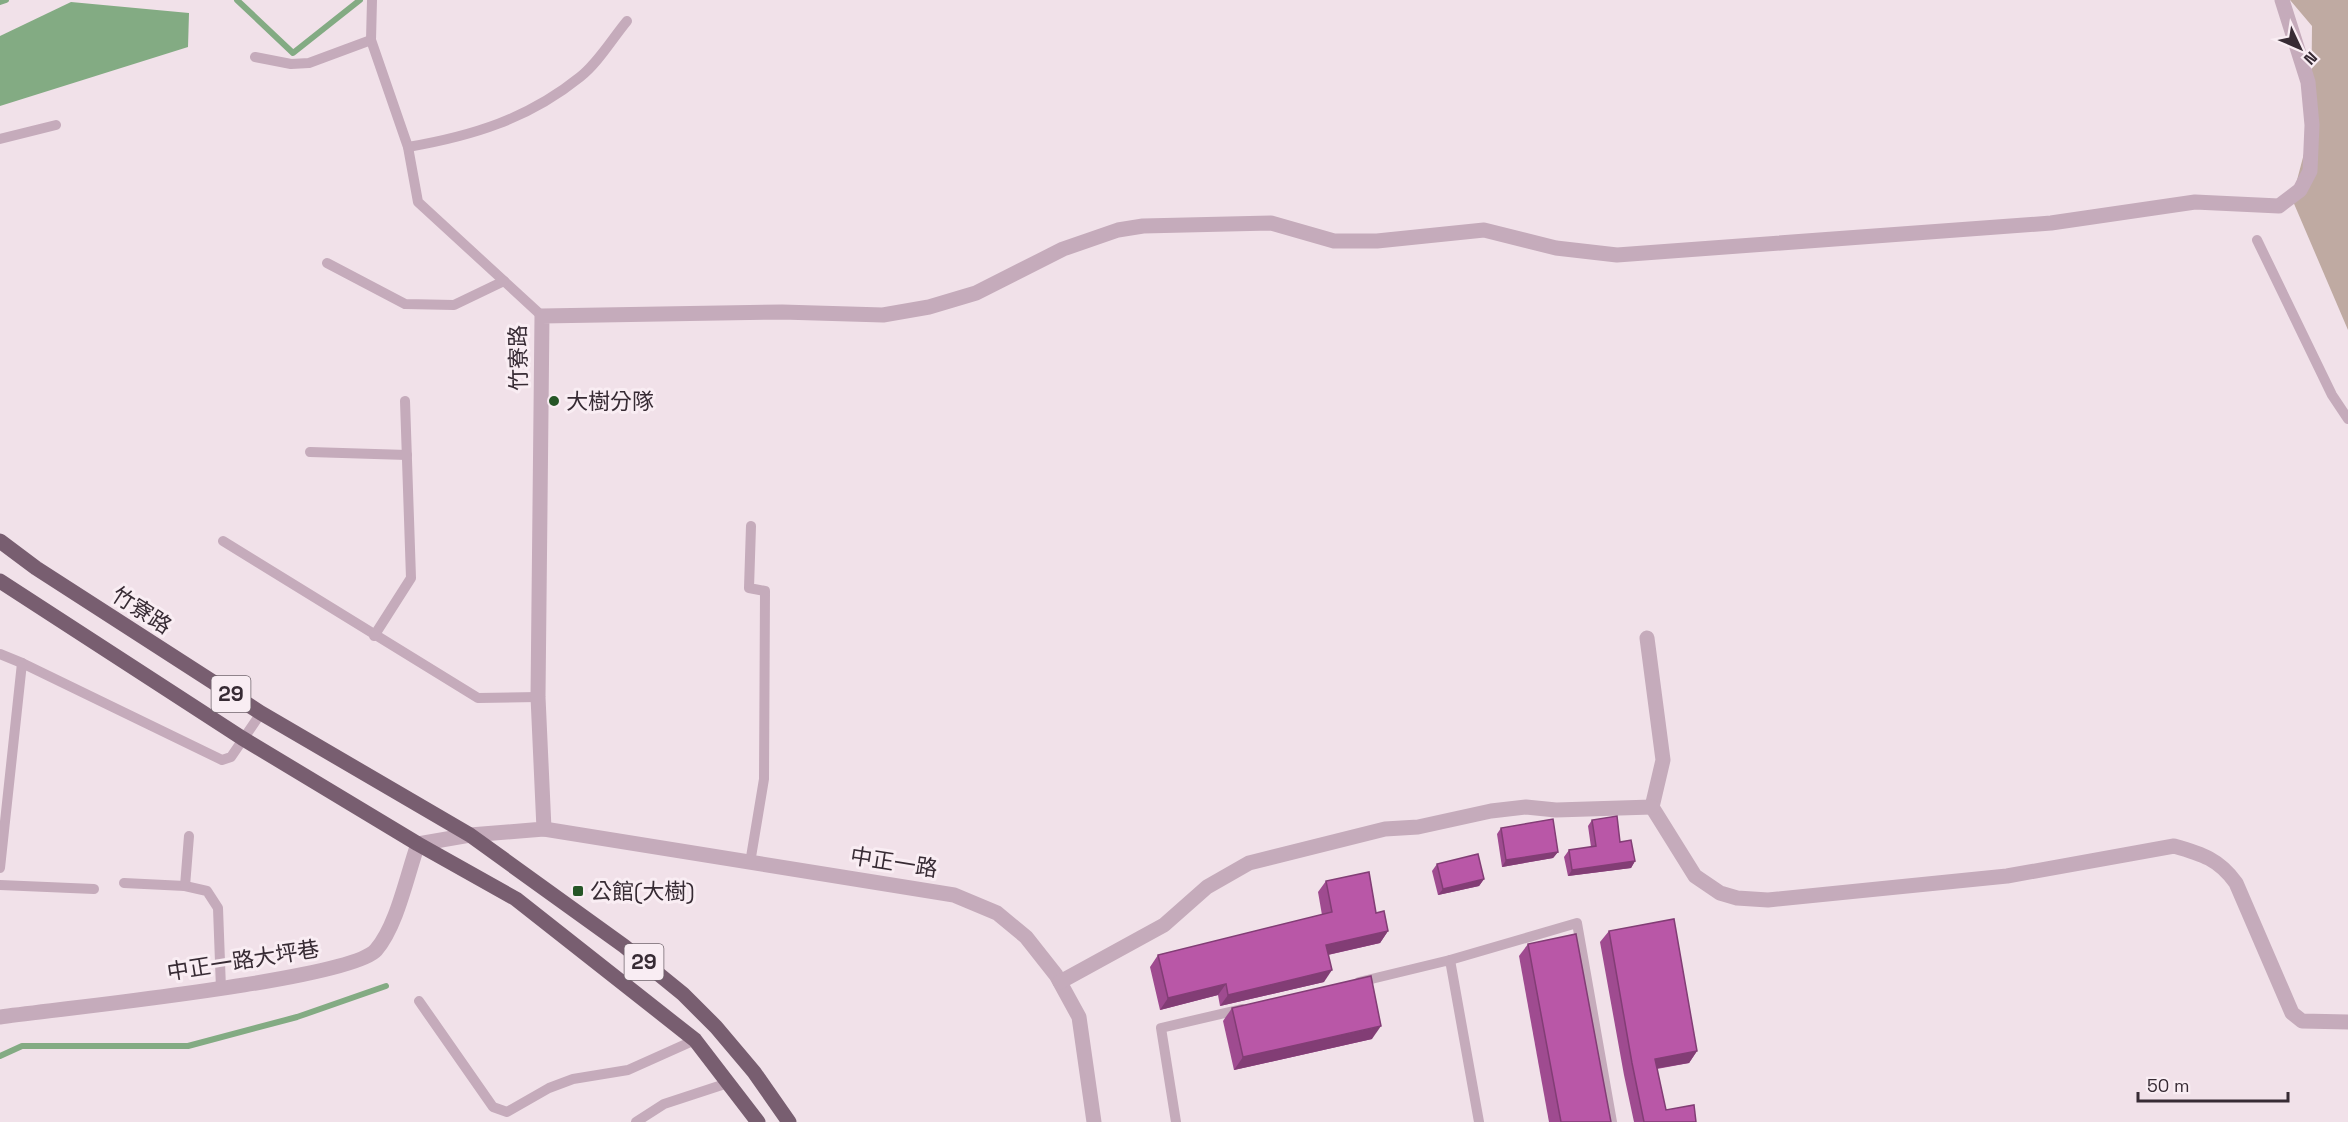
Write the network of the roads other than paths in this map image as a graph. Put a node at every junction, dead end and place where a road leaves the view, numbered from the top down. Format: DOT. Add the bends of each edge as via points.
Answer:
graph roads {
  1 [pos="2282,0"];
  2 [pos="372,4"];
  3 [pos="627,21"];
  4 [pos="371,40"];
  5 [pos="255,57"];
  6 [pos="56,124"];
  7 [pos="0,139"];
  8 [pos="408,147"];
  9 [pos="2257,240"];
  10 [pos="327,263"];
  11 [pos="504,281"];
  12 [pos="542,316"];
  13 [pos="405,400"];
  14 [pos="2348,419"];
  15 [pos="310,452"];
  16 [pos="407,455"];
  17 [pos="751,526"];
  18 [pos="0,541"];
  19 [pos="223,541"];
  20 [pos="0,581"];
  21 [pos="374,636"];
  22 [pos="1647,638"];
  23 [pos="0,654"];
  24 [pos="22,663"];
  25 [pos="538,697"];
  26 [pos="261,713"];
  27 [pos="242,738"];
  28 [pos="1652,807"];
  29 [pos="544,830"];
  30 [pos="470,835"];
  31 [pos="189,836"];
  32 [pos="418,844"];
  33 [pos="750,862"];
  34 [pos="0,868"];
  35 [pos="124,883"];
  36 [pos="0,885"];
  37 [pos="185,886"];
  38 [pos="94,889"];
  39 [pos="1450,960"];
  40 [pos="1060,982"];
  41 [pos="1346,985"];
  42 [pos="221,988"];
  43 [pos="420,1001"];
  44 [pos="1254,1006"];
  45 [pos="0,1017"];
  46 [pos="2348,1022"];
  47 [pos="695,1040"];
  48 [pos="728,1083"];
  49 [pos="636,1122"];
  50 [pos="758,1122"];
  51 [pos="789,1122"];
  52 [pos="1094,1122"];
  53 [pos="1176,1122"];
  54 [pos="1479,1122"];
  55 [pos="1612,1122"];
  1 -- 12 [label="street" via="2308,82 2312,125 2310,171 2300,190 2279,206 2195,202 2051,223 1617,255 1556,248 1484,230 1377,241 1334,241 1272,223 1143,226 1118,230 1063,249 976,293 883,315 782,312"];
  2 -- 4 [label="lane, 竹寮路"];
  3 -- 8 [label="lane" via="582,76 542,102 495,126 460,138"];
  4 -- 5 [label="lane" via="309,63"];
  4 -- 8 [label="lane, 竹寮路"];
  6 -- 7 [label="lane"];
  8 -- 11 [label="lane, 竹寮路" via="418,202"];
  9 -- 14 [label="lane" via="2332,395"];
  10 -- 11 [label="lane" via="405,304 454,305"];
  11 -- 12 [label="lane, 竹寮路"];
  12 -- 25 [label="street, 竹寮路"];
  13 -- 16 [label="lane"];
  15 -- 16 [label="lane"];
  16 -- 21 [label="lane" via="411,578"];
  17 -- 33 [label="lane" via="749,588 765,591 765,626 764,779"];
  18 -- 26 [label="main road, 竹寮路 / 29"];
  19 -- 21 [label="lane"];
  20 -- 27 [label="main road, 29"];
  21 -- 25 [label="lane" via="478,698"];
  22 -- 28 [label="street" via="1663,760"];
  23 -- 24 [label="lane"];
  24 -- 27 [label="lane" via="222,760 231,757"];
  24 -- 34 [label="lane"];
  25 -- 29 [label="street, 竹寮路"];
  26 -- 27 [label="lane"];
  26 -- 30 [label="main road, 竹寮路 / 29"];
  27 -- 32 [label="main road, 29"];
  28 -- 40 [label="street" via="1526,807 1491,811 1418,827 1385,828 1249,863 1207,887 1164,925"];
  28 -- 46 [label="street" via="1695,876 1720,893 1737,898 1768,900 2007,876 2174,846 2200,854 2225,867 2236,883 2292,1012 2302,1021"];
  29 -- 30 [label="street"];
  29 -- 33 [label="street, 中正一路"];
  30 -- 32 [label="street"];
  30 -- 51 [label="main road, 29" via="624,946 683,994 754,1072"];
  31 -- 37 [label="lane"];
  32 -- 42 [label="street, 中正一路大坪巷" via="389,928 375,951 348,965"];
  32 -- 47 [label="main road, 29" via="516,899"];
  33 -- 40 [label="street, 中正一路" via="954,895 997,913 1026,937"];
  35 -- 37 [label="lane"];
  36 -- 38 [label="lane"];
  37 -- 42 [label="lane" via="207,891 218,908"];
  39 -- 41 [label="lane"];
  39 -- 54 [label="lane"];
  39 -- 55 [label="lane" via="1577,923"];
  40 -- 52 [label="street, 中正一路" via="1079,1017"];
  42 -- 45 [label="street, 中正一路大坪巷"];
  43 -- 47 [label="lane" via="493,1107 507,1112 549,1088 573,1079 628,1070"];
  44 -- 53 [label="lane" via="1161,1028"];
  47 -- 48 [label="main road, 29"];
  48 -- 49 [label="lane" via="664,1104"];
  48 -- 50 [label="main road, 29"];
}
